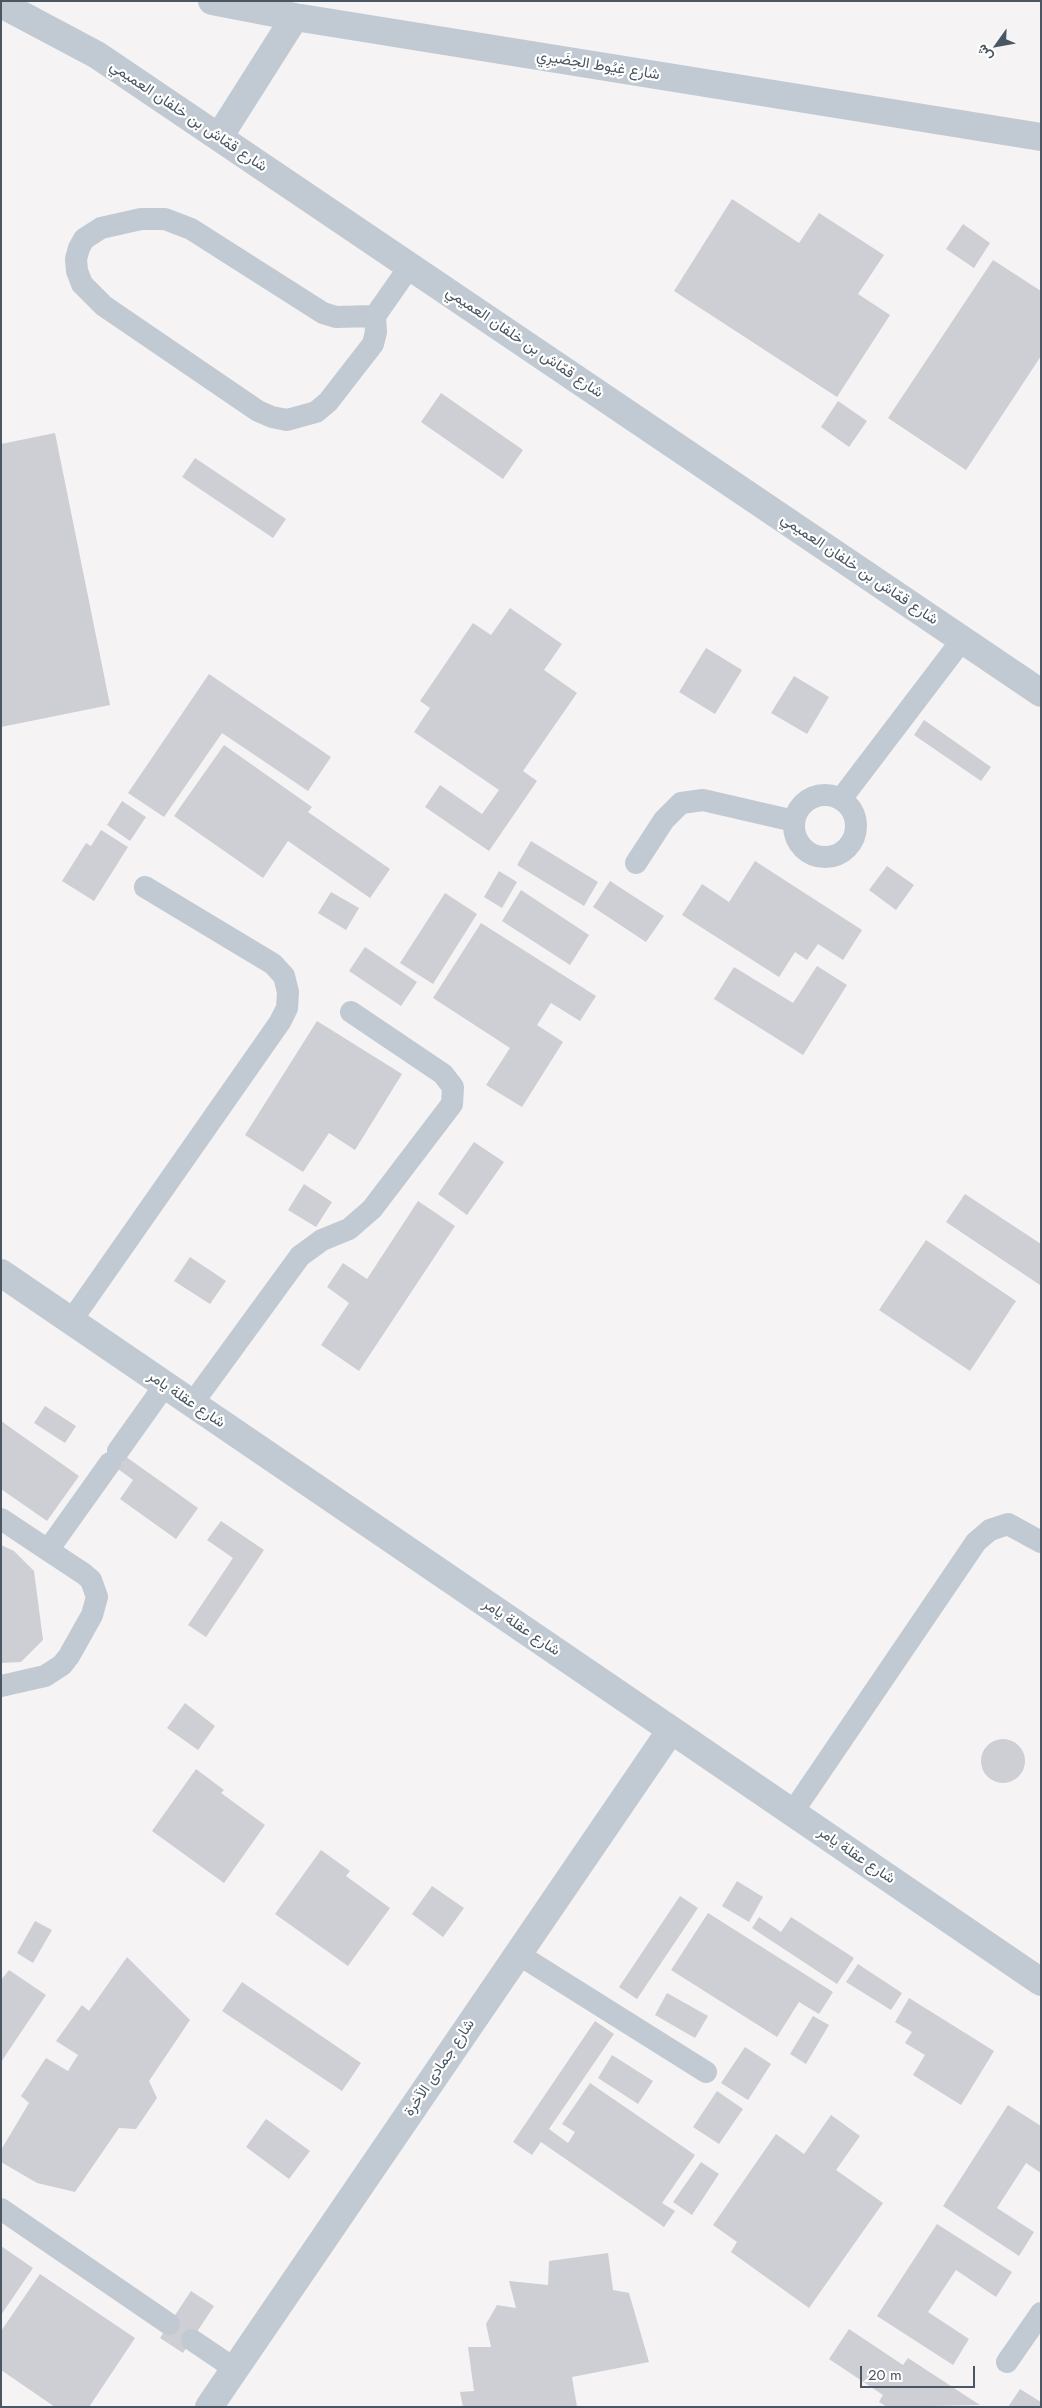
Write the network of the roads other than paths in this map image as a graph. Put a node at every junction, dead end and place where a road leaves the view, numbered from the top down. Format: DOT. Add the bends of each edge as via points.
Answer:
graph roads {
  1 [pos="212,1"];
  2 [pos="1,4"];
  3 [pos="296,17"];
  4 [pos="219,137"];
  5 [pos="1041,137"];
  6 [pos="410,266"];
  7 [pos="375,316"];
  8 [pos="962,640"];
  9 [pos="1041,693"];
  10 [pos="841,799"];
  11 [pos="794,821"];
  12 [pos="636,863"];
  13 [pos="145,887"];
  14 [pos="351,1012"];
  15 [pos="1,1273"];
  16 [pos="71,1321"];
  17 [pos="165,1385"];
  18 [pos="192,1404"];
  19 [pos="1,1519"];
  20 [pos="1041,1542"];
  21 [pos="48,1550"];
  22 [pos="1,1686"];
  23 [pos="671,1730"];
  24 [pos="792,1813"];
  25 [pos="518,1954"];
  26 [pos="1041,1982"];
  27 [pos="706,2072"];
  28 [pos="1,2209"];
  29 [pos="1041,2313"];
  30 [pos="169,2324"];
  31 [pos="192,2340"];
  32 [pos="1008,2362"];
  33 [pos="235,2369"];
  34 [pos="210,2407"];
  1 -- 3 [label="street, شارع غِيُوط الحِضَيرِي"];
  2 -- 4 [label="street, شارع قمّاش بن خلفان العميمي" via="97,55"];
  3 -- 4 [label="street"];
  3 -- 5 [label="street, شارع غِيُوط الحِضَيرِي"];
  4 -- 6 [label="street, شارع قمّاش بن خلفان العميمي"];
  6 -- 7 [label="lane"];
  6 -- 8 [label="street, شارع قمّاش بن خلفان العميمي"];
  7 -- 7 [label="lane" via="336,318 323,313 191,229 165,219 141,219 101,228 84,240 76,259 82,284 104,306 258,411 287,420 316,412 328,402 373,344"];
  8 -- 9 [label="street, شارع قمّاش بن خلفان العميمي"];
  8 -- 10 [label="lane"];
  10 -- 11 [label="lane" via="829,795 806,801"];
  10 -- 11 [label="lane" via="856,819 852,843 844,852 820,858 808,854 794,834"];
  11 -- 12 [label="lane" via="704,800 681,803 664,820"];
  13 -- 16 [label="lane" via="273,964 284,976 287,1008"];
  14 -- 18 [label="lane" via="443,1074 453,1087 452,1104 372,1210 349,1229 322,1240 300,1256"];
  15 -- 16 [label="street, شارع عقلة يامر"];
  16 -- 17 [label="street, شارع عقلة يامر"];
  17 -- 18 [label="street, شارع عقلة يامر"];
  17 -- 21 [label="lane"];
  18 -- 23 [label="street, شارع عقلة يامر"];
  19 -- 21 [label="lane"];
  20 -- 24 [label="lane" via="1008,1524 990,1530 976,1542"];
  21 -- 22 [label="lane" via="91,1580 97,1597 96,1606 69,1656 54,1672"];
  23 -- 24 [label="street, شارع عقلة يامر"];
  23 -- 25 [label="street, شارع جمادى الآخرة"];
  24 -- 26 [label="street, شارع عقلة يامر"];
  25 -- 27 [label="lane"];
  25 -- 33 [label="street, شارع جمادى الآخرة"];
  28 -- 30 [label="lane"];
  29 -- 32 [label="lane"];
  31 -- 33 [label="lane"];
  33 -- 34 [label="street, شارع جمادى الآخرة"];
}
